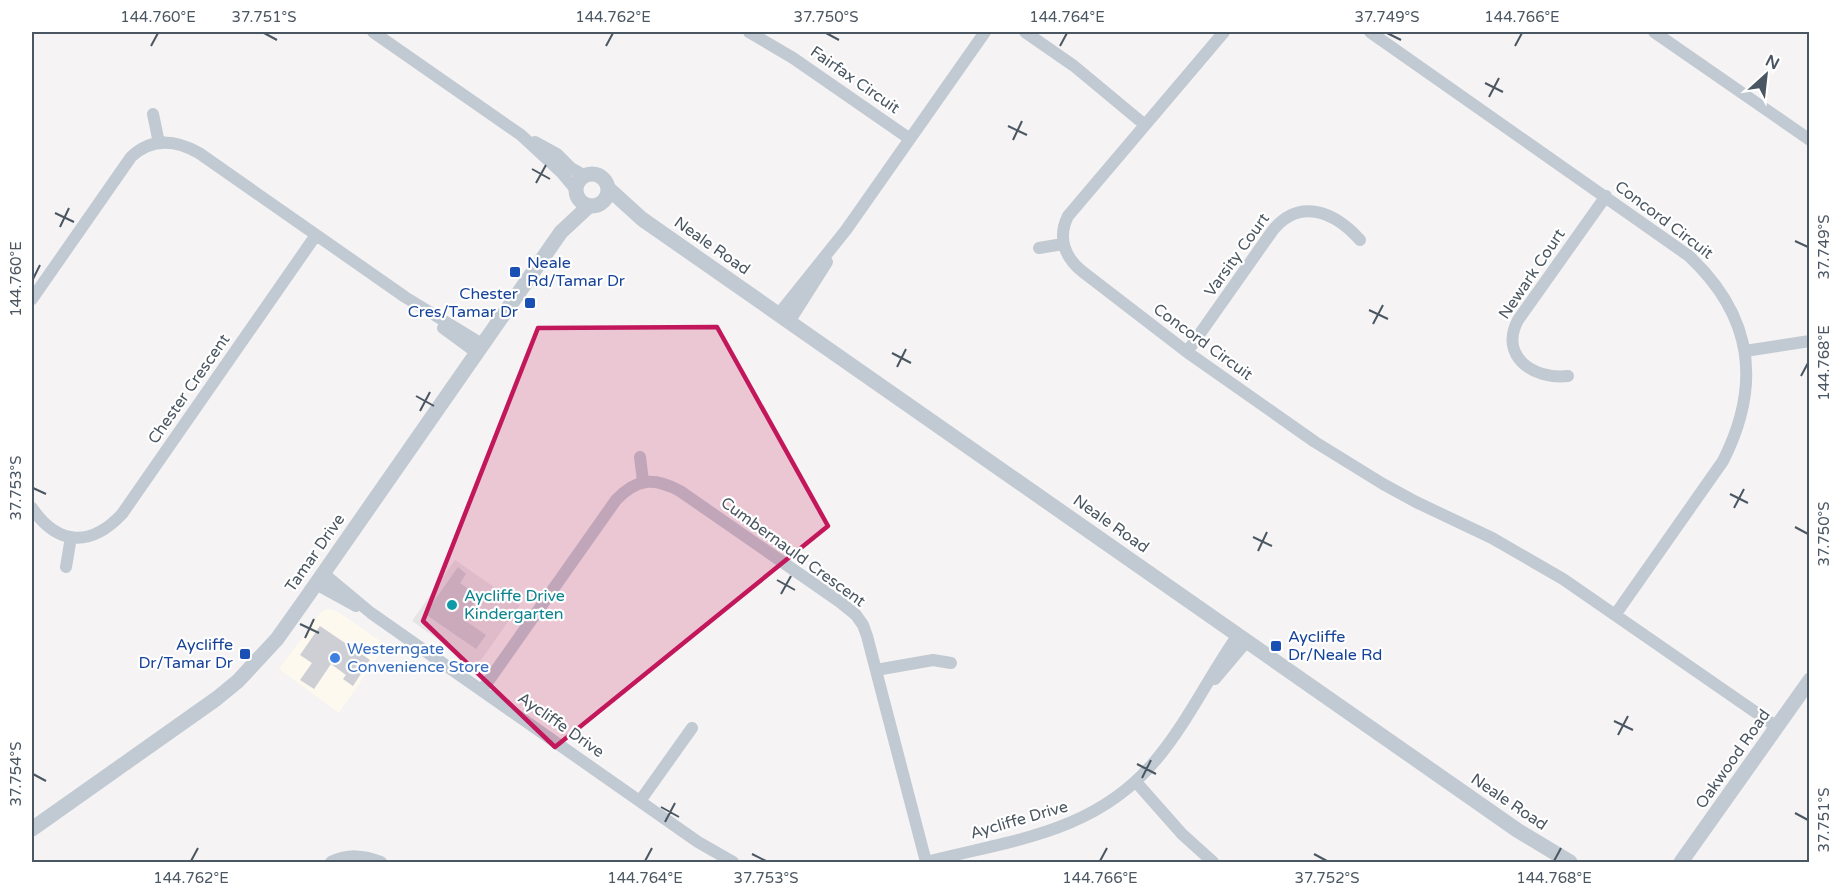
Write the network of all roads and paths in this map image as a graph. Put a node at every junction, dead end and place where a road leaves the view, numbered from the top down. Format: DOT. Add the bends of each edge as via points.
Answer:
graph roads {
  1 [pos="373,32"];
  2 [pos="985,32"];
  3 [pos="1025,32"];
  4 [pos="1224,32"];
  5 [pos="1370,32"];
  6 [pos="1654,32"];
  7 [pos="755,33"];
  8 [pos="153,114"];
  9 [pos="1145,125"];
  10 [pos="521,135"];
  11 [pos="910,139"];
  12 [pos="1809,140"];
  13 [pos="159,143"];
  14 [pos="585,176"];
  15 [pos="609,189"];
  16 [pos="576,192"];
  17 [pos="1606,196"];
  18 [pos="596,205"];
  19 [pos="642,219"];
  20 [pos="561,232"];
  21 [pos="316,235"];
  22 [pos="1360,240"];
  23 [pos="1063,244"];
  24 [pos="1039,248"];
  25 [pos="32,299"];
  26 [pos="783,318"];
  27 [pos="1809,340"];
  28 [pos="479,348"];
  29 [pos="1745,351"];
  30 [pos="1187,352"];
  31 [pos="1568,376"];
  32 [pos="640,457"];
  33 [pos="643,482"];
  34 [pos="32,508"];
  35 [pos="71,537"];
  36 [pos="66,567"];
  37 [pos="320,578"];
  38 [pos="1616,615"];
  39 [pos="1242,638"];
  40 [pos="951,663"];
  41 [pos="876,670"];
  42 [pos="1809,680"];
  43 [pos="482,690"];
  44 [pos="1777,727"];
  45 [pos="692,728"];
  46 [pos="1136,782"];
  47 [pos="640,801"];
  48 [pos="32,829"];
  49 [pos="724,860"];
  50 [pos="1566,861"];
  51 [pos="1683,861"];
  52 [pos="331,862"];
  53 [pos="381,862"];
  54 [pos="926,862"];
  55 [pos="1213,862"];
  1 -- 10 [label="street"];
  2 -- 11 [label="street"];
  3 -- 9 [label="street" via="1074,66"];
  4 -- 9 [label="street"];
  5 -- 17 [label="street, Concord Circuit"];
  6 -- 12 [label="street"];
  7 -- 11 [label="street, Fairfax Circuit"];
  8 -- 13 [label="street"];
  9 -- 23 [label="street" via="1068,216 1063,226"];
  10 -- 14 [label="street"];
  10 -- 16 [label="street" via="561,172"];
  11 -- 26 [label="street" via="846,230 816,281"];
  13 -- 21 [label="street" via="179,143 199,153"];
  13 -- 25 [label="street" via="139,149 132,157"];
  14 -- 15 [label="street" via="600,176"];
  14 -- 16 [label="street"];
  15 -- 18 [label="street"];
  15 -- 19 [label="street, Neale Road"];
  16 -- 18 [label="street" via="581,202"];
  16 -- 20 [label="street, Tamar Drive"];
  17 -- 29 [label="street, Concord Circuit" via="1672,242 1716,283 1736,320"];
  17 -- 31 [label="street, Newark Court" via="1512,330 1513,351 1525,365 1548,376"];
  18 -- 19 [label="street, Neale Road"];
  18 -- 20 [label="street, Tamar Drive"];
  19 -- 26 [label="street, Neale Road"];
  20 -- 28 [label="street, Tamar Drive"];
  21 -- 28 [label="street"];
  21 -- 35 [label="street, Chester Crescent" via="122,514 112,525 88,538"];
  22 -- 30 [label="street, Varsity Court" via="1327,215 1303,211 1291,214 1273,230"];
  23 -- 24 [label="street"];
  23 -- 30 [label="street, Concord Circuit" via="1077,268"];
  26 -- 39 [label="street, Neale Road"];
  27 -- 29 [label="street"];
  28 -- 37 [label="street, Tamar Drive"];
  29 -- 38 [label="street, Concord Circuit" via="1747,389 1734,439 1723,461"];
  30 -- 38 [label="street, Concord Circuit" via="1353,467 1529,558"];
  32 -- 33 [label="street"];
  33 -- 41 [label="street, Cumbernauld Crescent" via="668,484 680,490 849,609 863,625"];
  33 -- 43 [label="street" via="623,492 608,509"];
  34 -- 35 [label="street" via="43,523"];
  35 -- 36 [label="street"];
  37 -- 43 [label="street, Aycliffe Drive"];
  37 -- 48 [label="street, Tamar Drive" via="277,639 238,681"];
  38 -- 44 [label="street, Concord Circuit"];
  39 -- 46 [label="street, Aycliffe Drive" via="1227,667 1206,688 1156,761"];
  39 -- 50 [label="street, Neale Road"];
  40 -- 41 [label="street" via="924,661"];
  41 -- 54 [label="street, Cumbernauld Crescent"];
  42 -- 44 [label="street, Oakwood Road"];
  43 -- 47 [label="street, Aycliffe Drive"];
  44 -- 51 [label="street, Oakwood Road"];
  45 -- 47 [label="street"];
  46 -- 54 [label="street, Aycliffe Drive" via="1096,812 1075,822"];
  46 -- 55 [label="street"];
  47 -- 49 [label="street, Aycliffe Drive"];
  52 -- 53 [label="street" via="355,856"];
}
